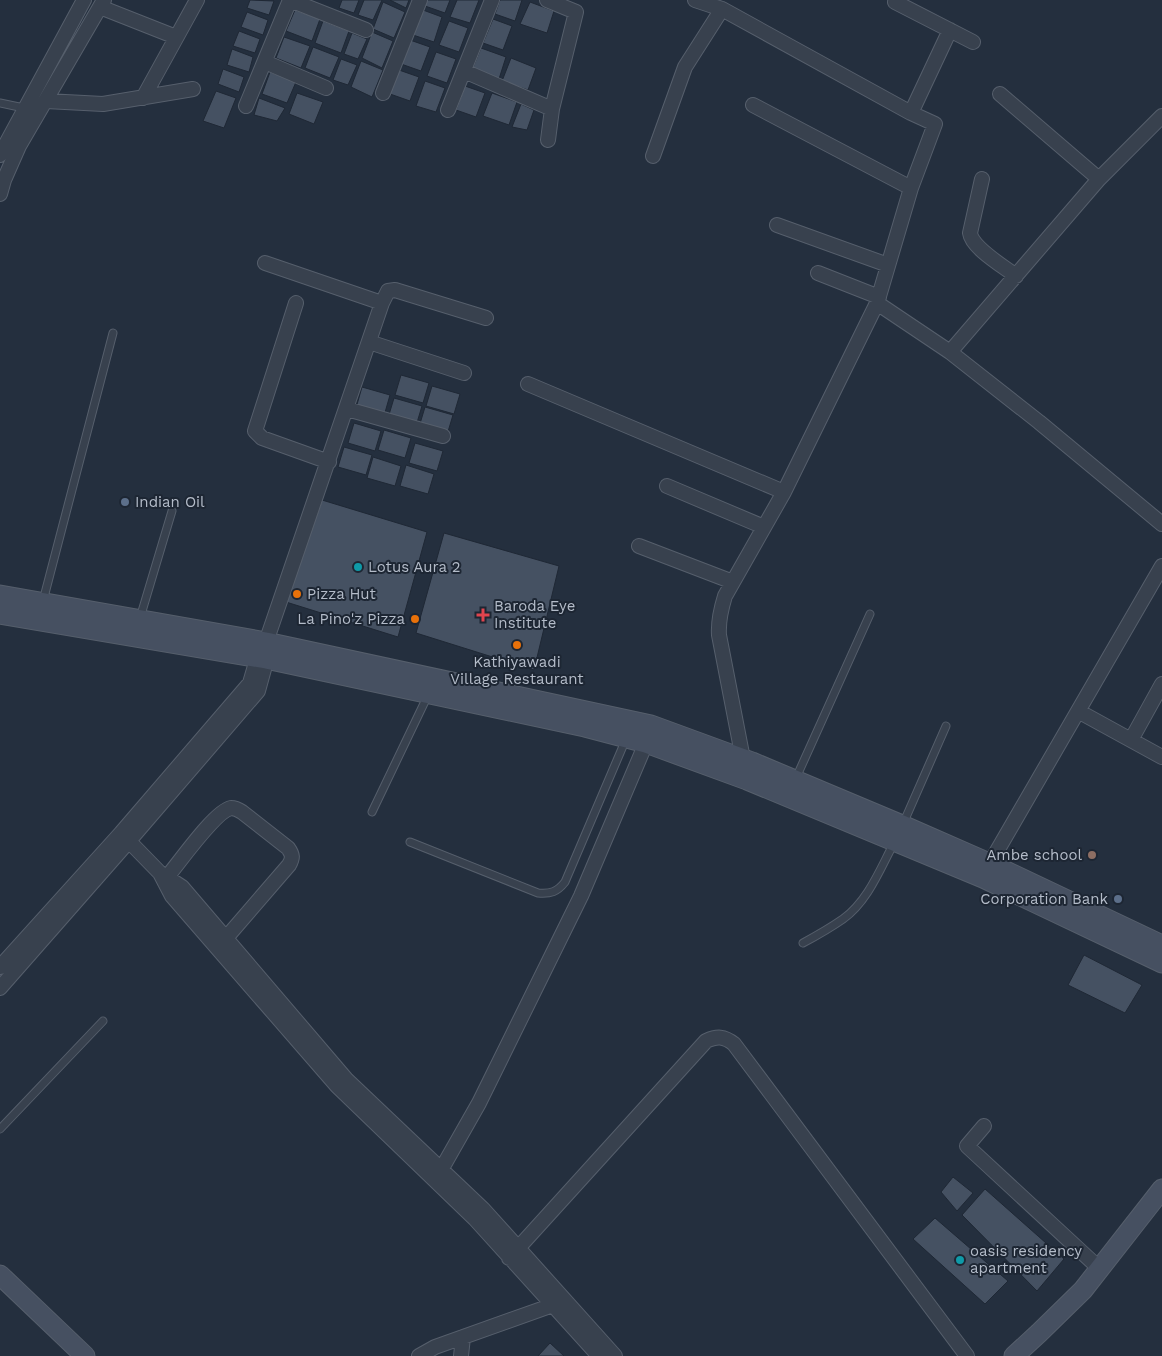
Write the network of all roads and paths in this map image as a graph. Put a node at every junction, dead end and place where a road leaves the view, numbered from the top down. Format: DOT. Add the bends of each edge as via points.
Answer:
graph roads {
  1 [pos="84,0"];
  2 [pos="197,0"];
  3 [pos="290,0"];
  4 [pos="420,0"];
  5 [pos="492,0"];
  6 [pos="547,0"];
  7 [pos="695,0"];
  8 [pos="895,2"];
  9 [pos="102,3"];
  10 [pos="717,4"];
  11 [pos="577,6"];
  12 [pos="366,30"];
  13 [pos="950,30"];
  14 [pos="176,37"];
  15 [pos="973,42"];
  16 [pos="265,62"];
  17 [pos="464,71"];
  18 [pos="326,88"];
  19 [pos="193,89"];
  20 [pos="383,93"];
  21 [pos="1000,94"];
  22 [pos="143,98"];
  23 [pos="46,100"];
  24 [pos="0,103"];
  25 [pos="753,105"];
  26 [pos="246,106"];
  27 [pos="24,108"];
  28 [pos="552,109"];
  29 [pos="448,110"];
  30 [pos="911,113"];
  31 [pos="1162,116"];
  32 [pos="548,140"];
  33 [pos="0,155"];
  34 [pos="653,156"];
  35 [pos="982,179"];
  36 [pos="1099,179"];
  37 [pos="911,188"];
  38 [pos="0,194"];
  39 [pos="777,225"];
  40 [pos="265,263"];
  41 [pos="888,265"];
  42 [pos="818,273"];
  43 [pos="1016,276"];
  44 [pos="878,300"];
  45 [pos="296,303"];
  46 [pos="382,303"];
  47 [pos="486,318"];
  48 [pos="113,333"];
  49 [pos="369,342"];
  50 [pos="950,352"];
  51 [pos="464,373"];
  52 [pos="528,384"];
  53 [pos="347,409"];
  54 [pos="444,436"];
  55 [pos="329,462"];
  56 [pos="668,486"];
  57 [pos="784,492"];
  58 [pos="172,510"];
  59 [pos="1162,524"];
  60 [pos="764,527"];
  61 [pos="639,546"];
  62 [pos="1162,566"];
  63 [pos="733,582"];
  64 [pos="0,595"];
  65 [pos="43,602"];
  66 [pos="0,614"];
  67 [pos="870,614"];
  68 [pos="140,619"];
  69 [pos="264,649"];
  70 [pos="1162,684"];
  71 [pos="428,694"];
  72 [pos="1078,711"];
  73 [pos="946,726"];
  74 [pos="627,738"];
  75 [pos="1131,740"];
  76 [pos="646,743"];
  77 [pos="1162,757"];
  78 [pos="743,758"];
  79 [pos="796,780"];
  80 [pos="372,812"];
  81 [pos="898,833"];
  82 [pos="125,837"];
  83 [pos="410,842"];
  84 [pos="986,871"];
  85 [pos="163,875"];
  86 [pos="226,938"];
  87 [pos="803,944"];
  88 [pos="1162,945"];
  89 [pos="1162,962"];
  90 [pos="0,967"];
  91 [pos="0,988"];
  92 [pos="103,1021"];
  93 [pos="984,1126"];
  94 [pos="0,1129"];
  95 [pos="438,1175"];
  96 [pos="1162,1188"];
  97 [pos="1162,1210"];
  98 [pos="520,1248"];
  99 [pos="509,1258"];
  100 [pos="1100,1269"];
  101 [pos="0,1275"];
  102 [pos="0,1293"];
  103 [pos="553,1305"];
  104 [pos="463,1337"];
  105 [pos="68,1356"];
  106 [pos="84,1356"];
  107 [pos="419,1356"];
  108 [pos="461,1356"];
  109 [pos="599,1356"];
  110 [pos="615,1356"];
  111 [pos="967,1356"];
  112 [pos="1014,1356"];
  113 [pos="1032,1356"];
  1 -- 27 [label="street"];
  2 -- 14 [label="street"];
  3 -- 12 [label="street"];
  3 -- 16 [label="street"];
  4 -- 20 [label="street"];
  5 -- 17 [label="street"];
  6 -- 11 [label="street"];
  7 -- 10 [label="street"];
  8 -- 13 [label="street"];
  9 -- 14 [label="street"];
  9 -- 23 [label="street"];
  10 -- 30 [label="street"];
  10 -- 34 [label="street" via="685,67"];
  11 -- 28 [label="street"];
  13 -- 15 [label="street"];
  13 -- 30 [label="street"];
  14 -- 22 [label="street"];
  16 -- 18 [label="street"];
  16 -- 26 [label="street"];
  17 -- 28 [label="street"];
  17 -- 29 [label="street"];
  19 -- 22 [label="street"];
  21 -- 36 [label="street"];
  22 -- 23 [label="street" via="103,104"];
  23 -- 38 [label="street" via="16,153"];
  24 -- 27 [label="lane"];
  25 -- 37 [label="street"];
  27 -- 33 [label="street"];
  28 -- 32 [label="street"];
  30 -- 37 [label="street" via="935,124"];
  31 -- 36 [label="street"];
  35 -- 43 [label="street" via="971,239"];
  36 -- 43 [label="street"];
  37 -- 41 [label="street"];
  39 -- 41 [label="street"];
  40 -- 46 [label="street"];
  41 -- 44 [label="street"];
  42 -- 44 [label="street"];
  43 -- 50 [label="street"];
  44 -- 50 [label="street"];
  44 -- 57 [label="street"];
  45 -- 55 [label="street" via="256,431 262,438"];
  46 -- 47 [label="street" via="388,291 395,290"];
  46 -- 49 [label="street"];
  48 -- 65 [label="lane"];
  49 -- 51 [label="street"];
  49 -- 53 [label="street"];
  50 -- 59 [label="street"];
  52 -- 57 [label="street"];
  53 -- 54 [label="street"];
  53 -- 55 [label="street"];
  55 -- 69 [label="street"];
  56 -- 60 [label="street"];
  57 -- 60 [label="street"];
  58 -- 68 [label="lane"];
  60 -- 63 [label="street"];
  61 -- 63 [label="street"];
  62 -- 72 [label="street"];
  63 -- 78 [label="street" via="725,596 718,623"];
  64 -- 65 [label="main road"];
  65 -- 68 [label="main road"];
  66 -- 69 [label="main road"];
  67 -- 79 [label="lane"];
  68 -- 69 [label="main road"];
  69 -- 71 [label="main road"];
  69 -- 78 [label="main road" via="651,725"];
  69 -- 82 [label="street" via="250,684"];
  70 -- 75 [label="street"];
  71 -- 74 [label="main road"];
  71 -- 80 [label="lane"];
  72 -- 75 [label="street"];
  72 -- 84 [label="street"];
  73 -- 81 [label="lane"];
  74 -- 76 [label="main road"];
  74 -- 83 [label="lane" via="565,882 554,892 538,893"];
  75 -- 77 [label="street"];
  76 -- 81 [label="main road"];
  76 -- 95 [label="street" via="581,896 479,1103"];
  78 -- 79 [label="main road"];
  79 -- 81 [label="main road"];
  81 -- 84 [label="main road"];
  81 -- 87 [label="lane" via="861,902 844,919"];
  82 -- 85 [label="street"];
  82 -- 90 [label="street"];
  82 -- 91 [label="street"];
  84 -- 88 [label="main road"];
  84 -- 89 [label="main road"];
  85 -- 86 [label="street" via="182,887"];
  85 -- 86 [label="street" via="216,816 231,808 242,812 288,848 292,854 289,865"];
  85 -- 95 [label="street" via="172,896 336,1086"];
  86 -- 95 [label="street" via="346,1079"];
  92 -- 94 [label="lane"];
  93 -- 100 [label="street" via="967,1146"];
  95 -- 98 [label="street" via="483,1210"];
  95 -- 99 [label="street"];
  96 -- 100 [label="main road"];
  97 -- 113 [label="main road" via="1093,1297"];
  98 -- 99 [label="street"];
  98 -- 110 [label="street"];
  98 -- 111 [label="street" via="706,1042 722,1037 734,1044"];
  99 -- 103 [label="street"];
  100 -- 112 [label="main road" via="1078,1295"];
  101 -- 106 [label="main road"];
  102 -- 105 [label="main road"];
  103 -- 104 [label="street"];
  103 -- 109 [label="street"];
  104 -- 107 [label="street"];
  104 -- 108 [label="street"];
}
